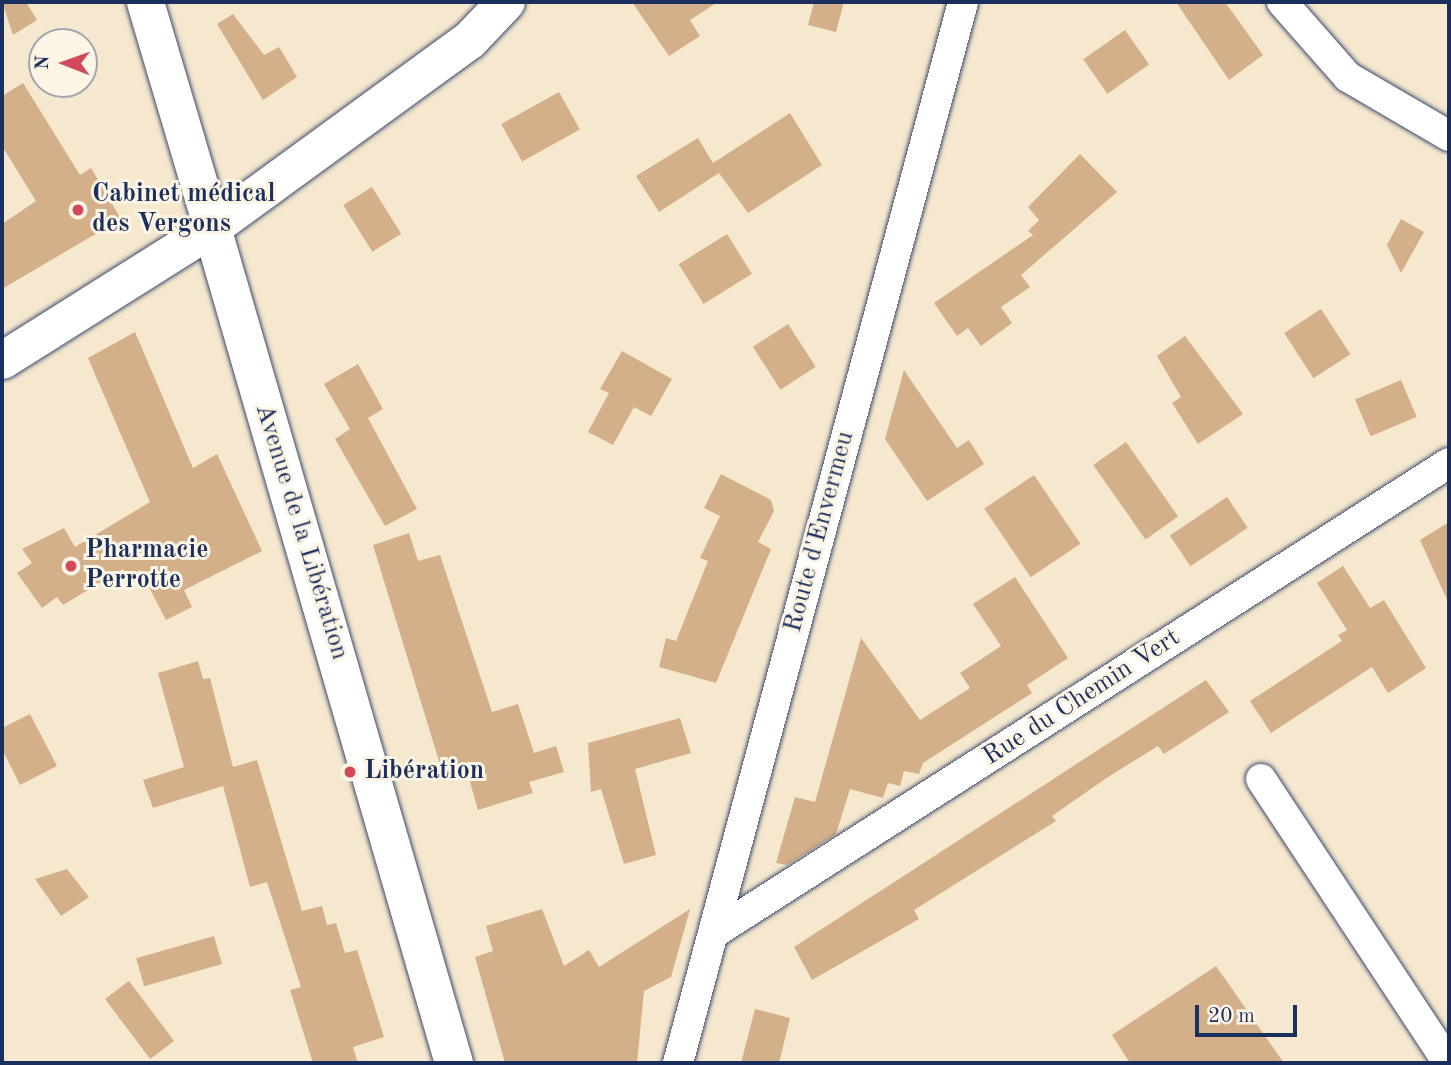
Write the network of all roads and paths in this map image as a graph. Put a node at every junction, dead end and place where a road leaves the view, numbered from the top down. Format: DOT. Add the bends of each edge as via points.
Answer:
graph roads {
  1 [pos="145,2"];
  2 [pos="506,2"];
  3 [pos="963,2"];
  4 [pos="1282,2"];
  5 [pos="1449,136"];
  6 [pos="212,228"];
  7 [pos="2,360"];
  8 [pos="1449,463"];
  9 [pos="1261,779"];
  10 [pos="714,933"];
  11 [pos="454,1063"];
  12 [pos="678,1063"];
  13 [pos="1448,1063"];
  1 -- 6 [label="street, Avenue de la Libération"];
  2 -- 6 [label="main road" via="470,40"];
  3 -- 10 [label="street, Route d'Envermeu"];
  4 -- 5 [label="street" via="1348,77"];
  6 -- 7 [label="street"];
  6 -- 11 [label="main road, Avenue de la Libération"];
  8 -- 10 [label="street, Rue du Chemin Vert"];
  9 -- 13 [label="street"];
  10 -- 12 [label="street, Route d'Envermeu"];
}
